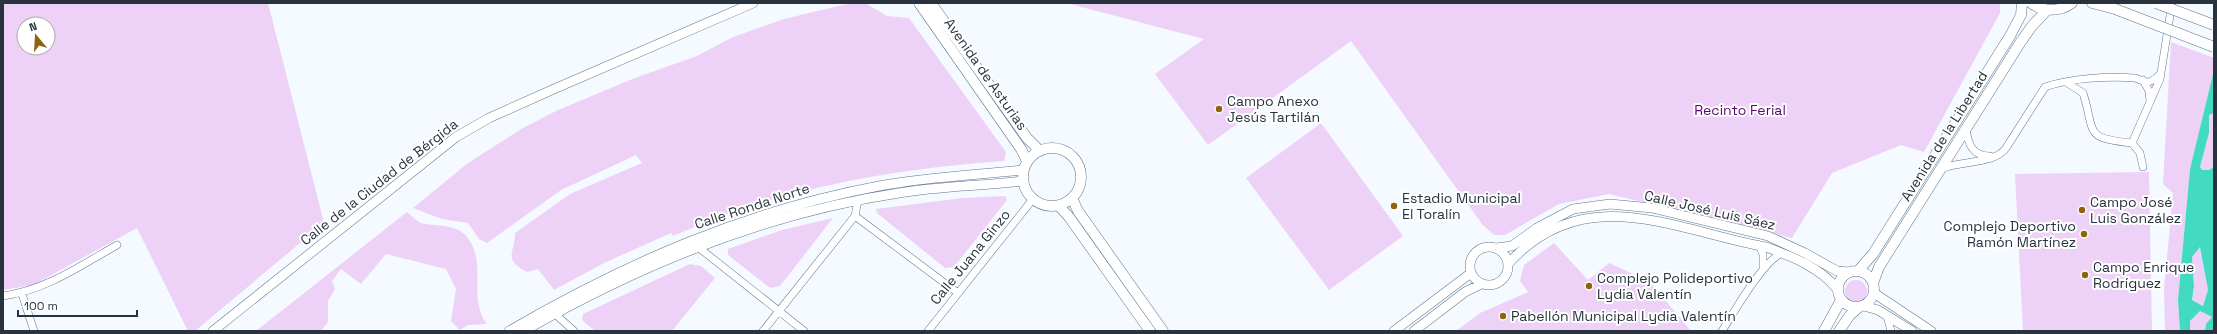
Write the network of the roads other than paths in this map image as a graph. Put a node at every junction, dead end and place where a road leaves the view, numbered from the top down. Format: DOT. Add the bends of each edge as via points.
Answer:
graph roads {
  1 [pos="753,3"];
  2 [pos="919,3"];
  3 [pos="931,3"];
  4 [pos="2022,3"];
  5 [pos="2031,3"];
  6 [pos="2072,3"];
  7 [pos="2092,3"];
  8 [pos="2156,3"];
  9 [pos="2172,3"];
  10 [pos="2047,10"];
  11 [pos="2214,25"];
  12 [pos="2214,47"];
  13 [pos="2160,74"];
  14 [pos="2088,80"];
  15 [pos="2143,80"];
  16 [pos="2066,82"];
  17 [pos="2081,91"];
  18 [pos="2150,103"];
  19 [pos="1966,128"];
  20 [pos="2132,143"];
  21 [pos="2005,150"];
  22 [pos="1040,151"];
  23 [pos="1025,166"];
  24 [pos="2143,167"];
  25 [pos="1939,170"];
  26 [pos="1023,181"];
  27 [pos="1072,198"];
  28 [pos="1033,199"];
  29 [pos="858,200"];
  30 [pos="1059,206"];
  31 [pos="856,216"];
  32 [pos="117,245"];
  33 [pos="1759,245"];
  34 [pos="698,246"];
  35 [pos="1496,248"];
  36 [pos="1782,253"];
  37 [pos="1509,263"];
  38 [pos="1763,270"];
  39 [pos="1854,272"];
  40 [pos="1471,273"];
  41 [pos="1873,283"];
  42 [pos="1481,284"];
  43 [pos="1837,289"];
  44 [pos="958,293"];
  45 [pos="1874,293"];
  46 [pos="22,294"];
  47 [pos="3,296"];
  48 [pos="1841,300"];
  49 [pos="1861,307"];
  50 [pos="778,312"];
  51 [pos="554,313"];
  52 [pos="1887,316"];
  53 [pos="34,331"];
  54 [pos="213,331"];
  55 [pos="509,331"];
  56 [pos="524,331"];
  57 [pos="574,331"];
  58 [pos="763,331"];
  59 [pos="804,331"];
  60 [pos="928,331"];
  61 [pos="1150,331"];
  62 [pos="1163,331"];
  63 [pos="1394,331"];
  64 [pos="1414,331"];
  65 [pos="1722,331"];
  66 [pos="1824,331"];
  67 [pos="1839,331"];
  68 [pos="1891,331"];
  69 [pos="1912,331"];
  70 [pos="1931,331"];
  1 -- 54 [label="street, Calle de la Ciudad de Bérgida" via="489,118 456,137"];
  2 -- 23 [label="main road, Avenida de Asturias" via="1021,149"];
  3 -- 22 [label="main road, Avenida de Asturias" via="1027,138"];
  4 -- 39 [label="main road, Avenida de la Libertad" via="2021,15 2010,36 1873,254"];
  5 -- 10 [label="main road"];
  6 -- 10 [label="main road" via="2063,8"];
  7 -- 12 [label="main road, bridge"];
  8 -- 11 [label="main road, bridge"];
  9 -- 13 [label="street"];
  10 -- 19 [label="main road, Avenida de la Libertad" via="2020,43"];
  13 -- 15 [label="street" via="2152,81"];
  13 -- 18 [label="street"];
  14 -- 15 [label="street"];
  14 -- 16 [label="street"];
  14 -- 17 [label="street"];
  15 -- 18 [label="street" via="2149,91"];
  16 -- 17 [label="street"];
  16 -- 21 [label="street" via="2042,89"];
  17 -- 20 [label="street" via="2092,130 2097,136 2105,140"];
  18 -- 20 [label="street"];
  19 -- 21 [label="street" via="1971,147 1978,154 1990,156"];
  19 -- 25 [label="main road, Avenida de la Libertad"];
  20 -- 24 [label="street" via="2140,153"];
  21 -- 25 [label="street" via="1995,158 1962,162"];
  22 -- 23 [label="main road"];
  22 -- 27 [label="main road" via="1055,148 1064,150 1076,161 1081,177 1080,186"];
  23 -- 26 [label="main road"];
  23 -- 55 [label="street, Calle Ronda Norte" via="879,186 757,216 626,268 571,295"];
  25 -- 41 [label="main road, Avenida de la Libertad" via="1879,267"];
  26 -- 28 [label="main road" via="1026,191"];
  26 -- 29 [label="street, Calle Ronda Norte" via="938,188"];
  27 -- 30 [label="main road"];
  27 -- 62 [label="main road" via="1078,211"];
  28 -- 30 [label="main road" via="1045,206"];
  28 -- 44 [label="street, Calle Juana Ginzo"];
  29 -- 31 [label="street"];
  29 -- 34 [label="street, Calle Ronda Norte" via="784,218"];
  30 -- 61 [label="main road"];
  31 -- 44 [label="street"];
  31 -- 50 [label="street"];
  32 -- 46 [label="street" via="51,283"];
  33 -- 36 [label="street, Calle José Luis Sáez"];
  33 -- 37 [label="street, Calle José Luis Sáez" via="1635,217 1609,215 1570,221 1520,251"];
  33 -- 38 [label="street" via="1764,254"];
  34 -- 50 [label="street"];
  34 -- 51 [label="street, Calle Ronda Norte" via="630,275"];
  35 -- 37 [label="street" via="1505,254"];
  35 -- 39 [label="street, Calle José Luis Sáez" via="1512,246 1537,228 1573,208 1610,204 1652,208 1768,236 1837,271"];
  35 -- 40 [label="street" via="1486,247 1478,250 1471,259"];
  36 -- 38 [label="street" via="1776,255"];
  36 -- 43 [label="street, Calle José Luis Sáez" via="1820,273"];
  37 -- 42 [label="street" via="1509,270 1503,280 1489,285"];
  38 -- 65 [label="street"];
  39 -- 41 [label="main road" via="1867,275"];
  39 -- 43 [label="main road" via="1841,279"];
  40 -- 42 [label="street"];
  40 -- 63 [label="street"];
  41 -- 45 [label="main road"];
  42 -- 64 [label="street" via="1465,292"];
  43 -- 48 [label="main road"];
  44 -- 60 [label="street, Calle Juana Ginzo"];
  45 -- 49 [label="main road" via="1870,301"];
  45 -- 70 [label="street"];
  46 -- 47 [label="street"];
  46 -- 53 [label="street"];
  48 -- 49 [label="main road" via="1845,305"];
  48 -- 66 [label="main road"];
  49 -- 52 [label="street"];
  49 -- 67 [label="main road" via="1850,315"];
  50 -- 58 [label="street"];
  50 -- 59 [label="street"];
  51 -- 56 [label="street, Calle Ronda Norte"];
  51 -- 57 [label="street"];
  52 -- 68 [label="street"];
  52 -- 69 [label="street"];
}
